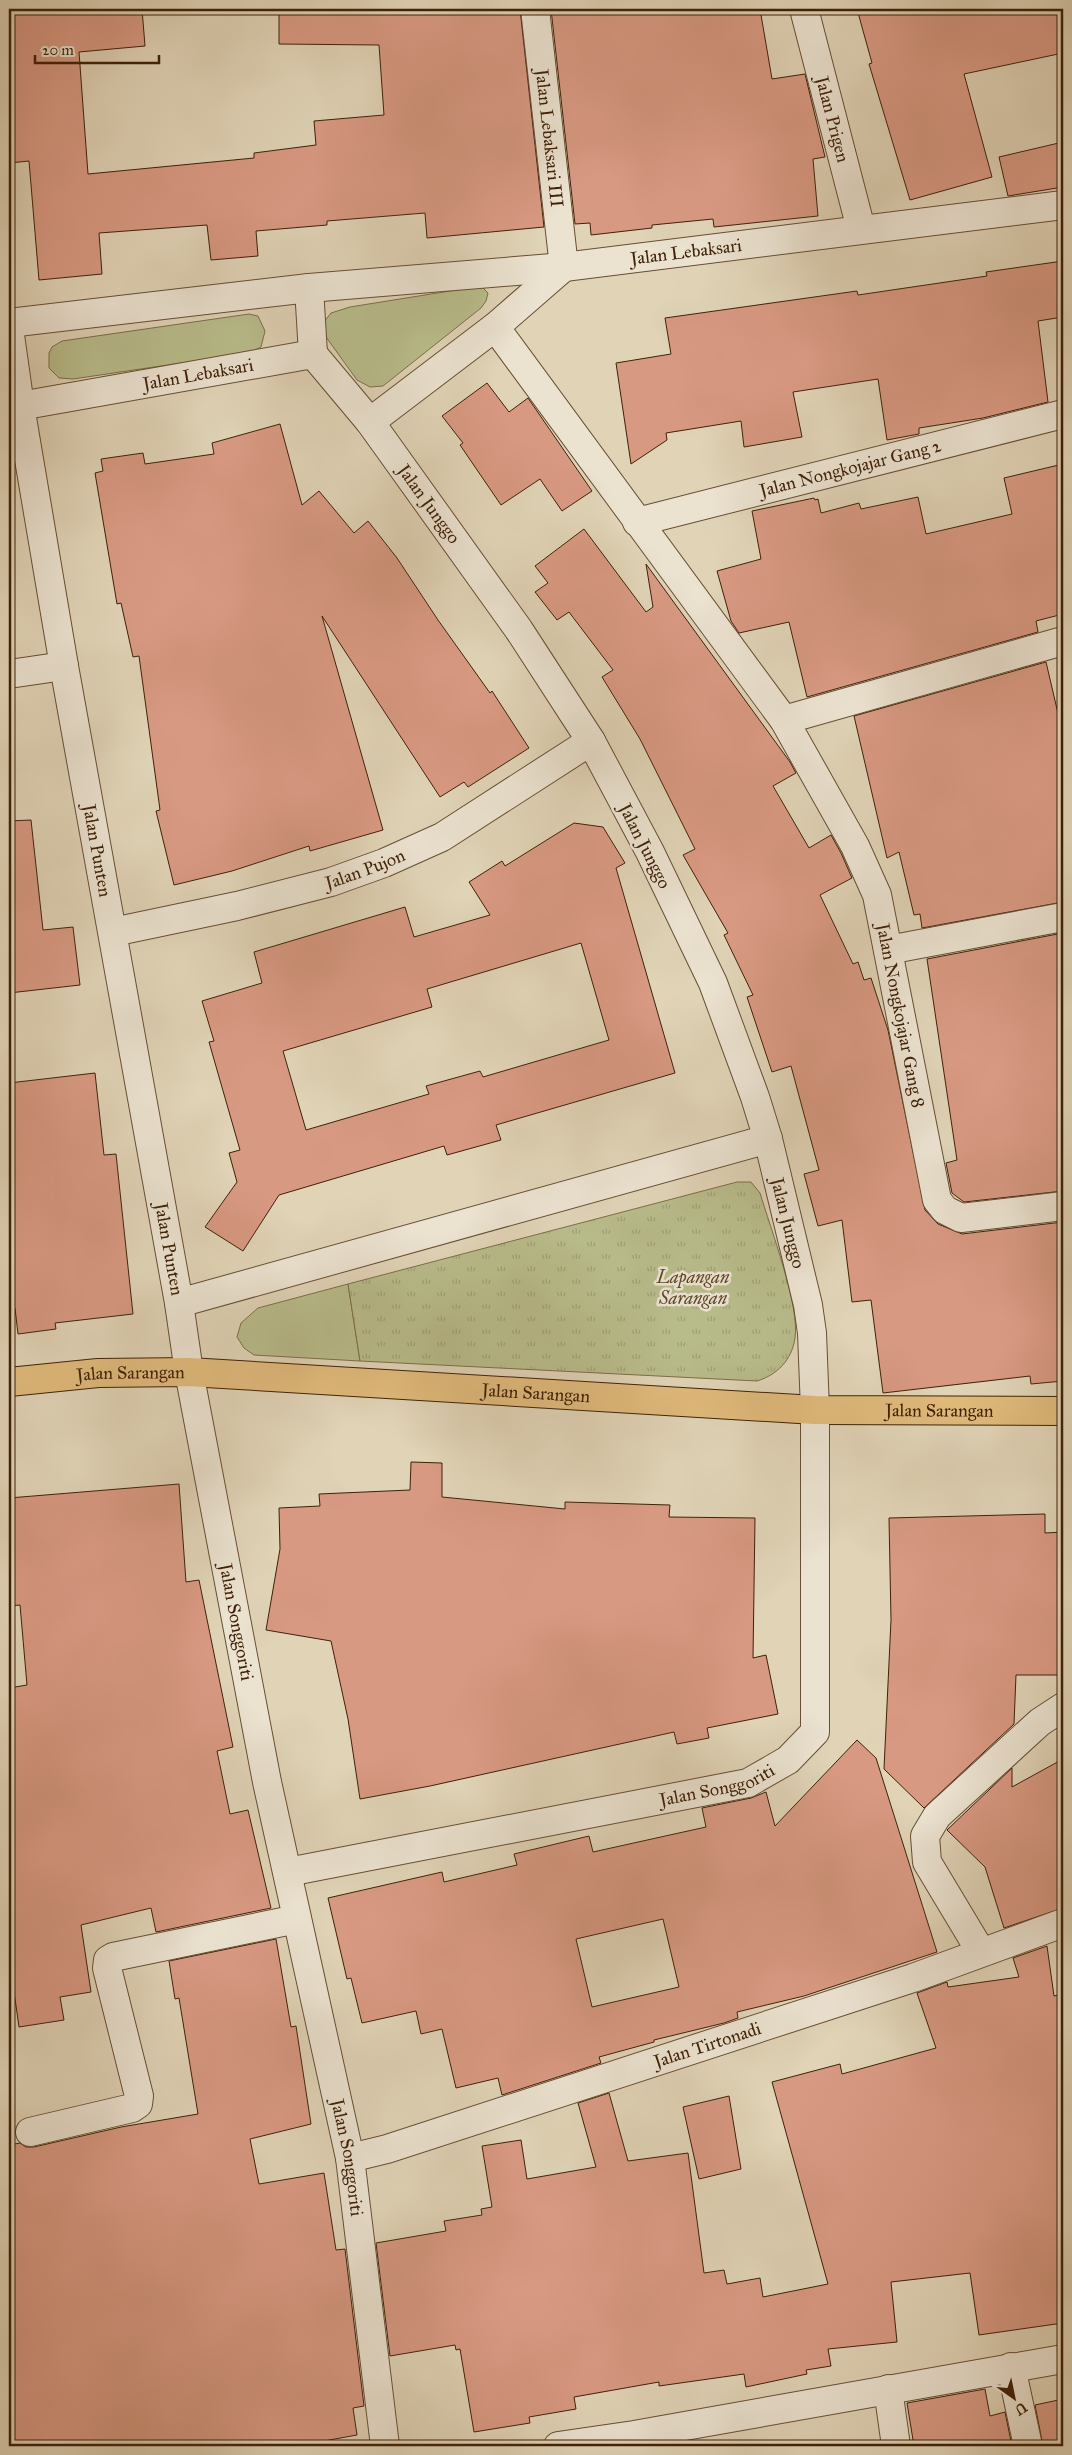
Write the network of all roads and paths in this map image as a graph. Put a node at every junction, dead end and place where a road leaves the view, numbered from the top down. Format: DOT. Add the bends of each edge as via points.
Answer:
graph roads {
  1 [pos="535,9"];
  2 [pos="804,9"];
  3 [pos="1063,205"];
  4 [pos="861,229"];
  5 [pos="564,267"];
  6 [pos="309,288"];
  7 [pos="9,323"];
  8 [pos="495,327"];
  9 [pos="9,328"];
  10 [pos="313,354"];
  11 [pos="20,406"];
  12 [pos="1063,414"];
  13 [pos="370,422"];
  14 [pos="637,522"];
  15 [pos="1063,640"];
  16 [pos="64,666"];
  17 [pos="9,674"];
  18 [pos="784,720"];
  19 [pos="591,741"];
  20 [pos="1063,917"];
  21 [pos="113,932"];
  22 [pos="888,950"];
  23 [pos="768,1139"];
  24 [pos="1063,1206"];
  25 [pos="178,1303"];
  26 [pos="189,1372"];
  27 [pos="9,1382"];
  28 [pos="816,1410"];
  29 [pos="1063,1411"];
  30 [pos="1063,1707"];
  31 [pos="288,1872"];
  32 [pos="297,1919"];
  33 [pos="1063,1923"];
  34 [pos="981,1952"];
  35 [pos="30,2132"];
  36 [pos="350,2158"];
  37 [pos="1063,2359"];
  38 [pos="1012,2367"];
  39 [pos="888,2389"];
  40 [pos="635,2441"];
  41 [pos="385,2446"];
  42 [pos="558,2446"];
  43 [pos="896,2446"];
  44 [pos="1028,2446"];
  1 -- 5 [label="street, Jalan Lebaksari III"];
  2 -- 4 [label="street, Jalan Prigen"];
  3 -- 4 [label="street, Jalan Lebaksari"];
  4 -- 5 [label="street, Jalan Lebaksari"];
  5 -- 6 [label="street, Jalan Lebaksari"];
  5 -- 8 [label="street"];
  6 -- 7 [label="street, Jalan Lebaksari"];
  6 -- 10 [label="street"];
  8 -- 13 [label="street"];
  8 -- 14 [label="street, Jalan Nongkojajar Gang 8"];
  9 -- 11 [label="street, Jalan Punten"];
  10 -- 11 [label="street, Jalan Lebaksari"];
  10 -- 13 [label="street, Jalan Junggo"];
  11 -- 16 [label="street, Jalan Punten"];
  12 -- 14 [label="street, Jalan Nongkojajar Gang 2"];
  13 -- 19 [label="street, Jalan Junggo" via="519,630"];
  14 -- 18 [label="street, Jalan Nongkojajar Gang 8"];
  15 -- 18 [label="street"];
  16 -- 17 [label="street"];
  16 -- 21 [label="street, Jalan Punten"];
  18 -- 22 [label="street, Jalan Nongkojajar Gang 8" via="855,846 873,886"];
  19 -- 21 [label="street, Jalan Pujon" via="442,837 384,863 331,882 237,906"];
  19 -- 23 [label="street, Jalan Junggo" via="650,852 713,983"];
  20 -- 22 [label="street"];
  21 -- 25 [label="street, Jalan Punten"];
  22 -- 24 [label="street, Jalan Nongkojajar Gang 8" via="937,1200 945,1210 961,1218"];
  23 -- 25 [label="street"];
  23 -- 28 [label="street, Jalan Junggo" via="808,1305"];
  25 -- 26 [label="street, Jalan Punten"];
  26 -- 27 [label="main road, Jalan Sarangan" via="98,1373"];
  26 -- 28 [label="main road, Jalan Sarangan"];
  26 -- 31 [label="street, Jalan Songgoriti" via="267,1782"];
  28 -- 29 [label="main road, Jalan Sarangan"];
  28 -- 31 [label="street, Jalan Songgoriti" via="815,1732 788,1760 748,1783"];
  30 -- 34 [label="street" via="1040,1722 937,1816 926,1836 926,1862"];
  31 -- 32 [label="street, Jalan Songgoriti"];
  32 -- 35 [label="street" via="108,1960 106,1968 139,2096 138,2104"];
  32 -- 36 [label="street, Jalan Songgoriti"];
  33 -- 34 [label="street, Jalan Tirtonadi"];
  34 -- 36 [label="street, Jalan Tirtonadi" via="894,1984 387,2149"];
  36 -- 41 [label="street, Jalan Songgoriti"];
  37 -- 38 [label="street"];
  38 -- 39 [label="street"];
  38 -- 44 [label="street"];
  39 -- 40 [label="street"];
  39 -- 43 [label="street"];
  40 -- 42 [label="street"];
}
